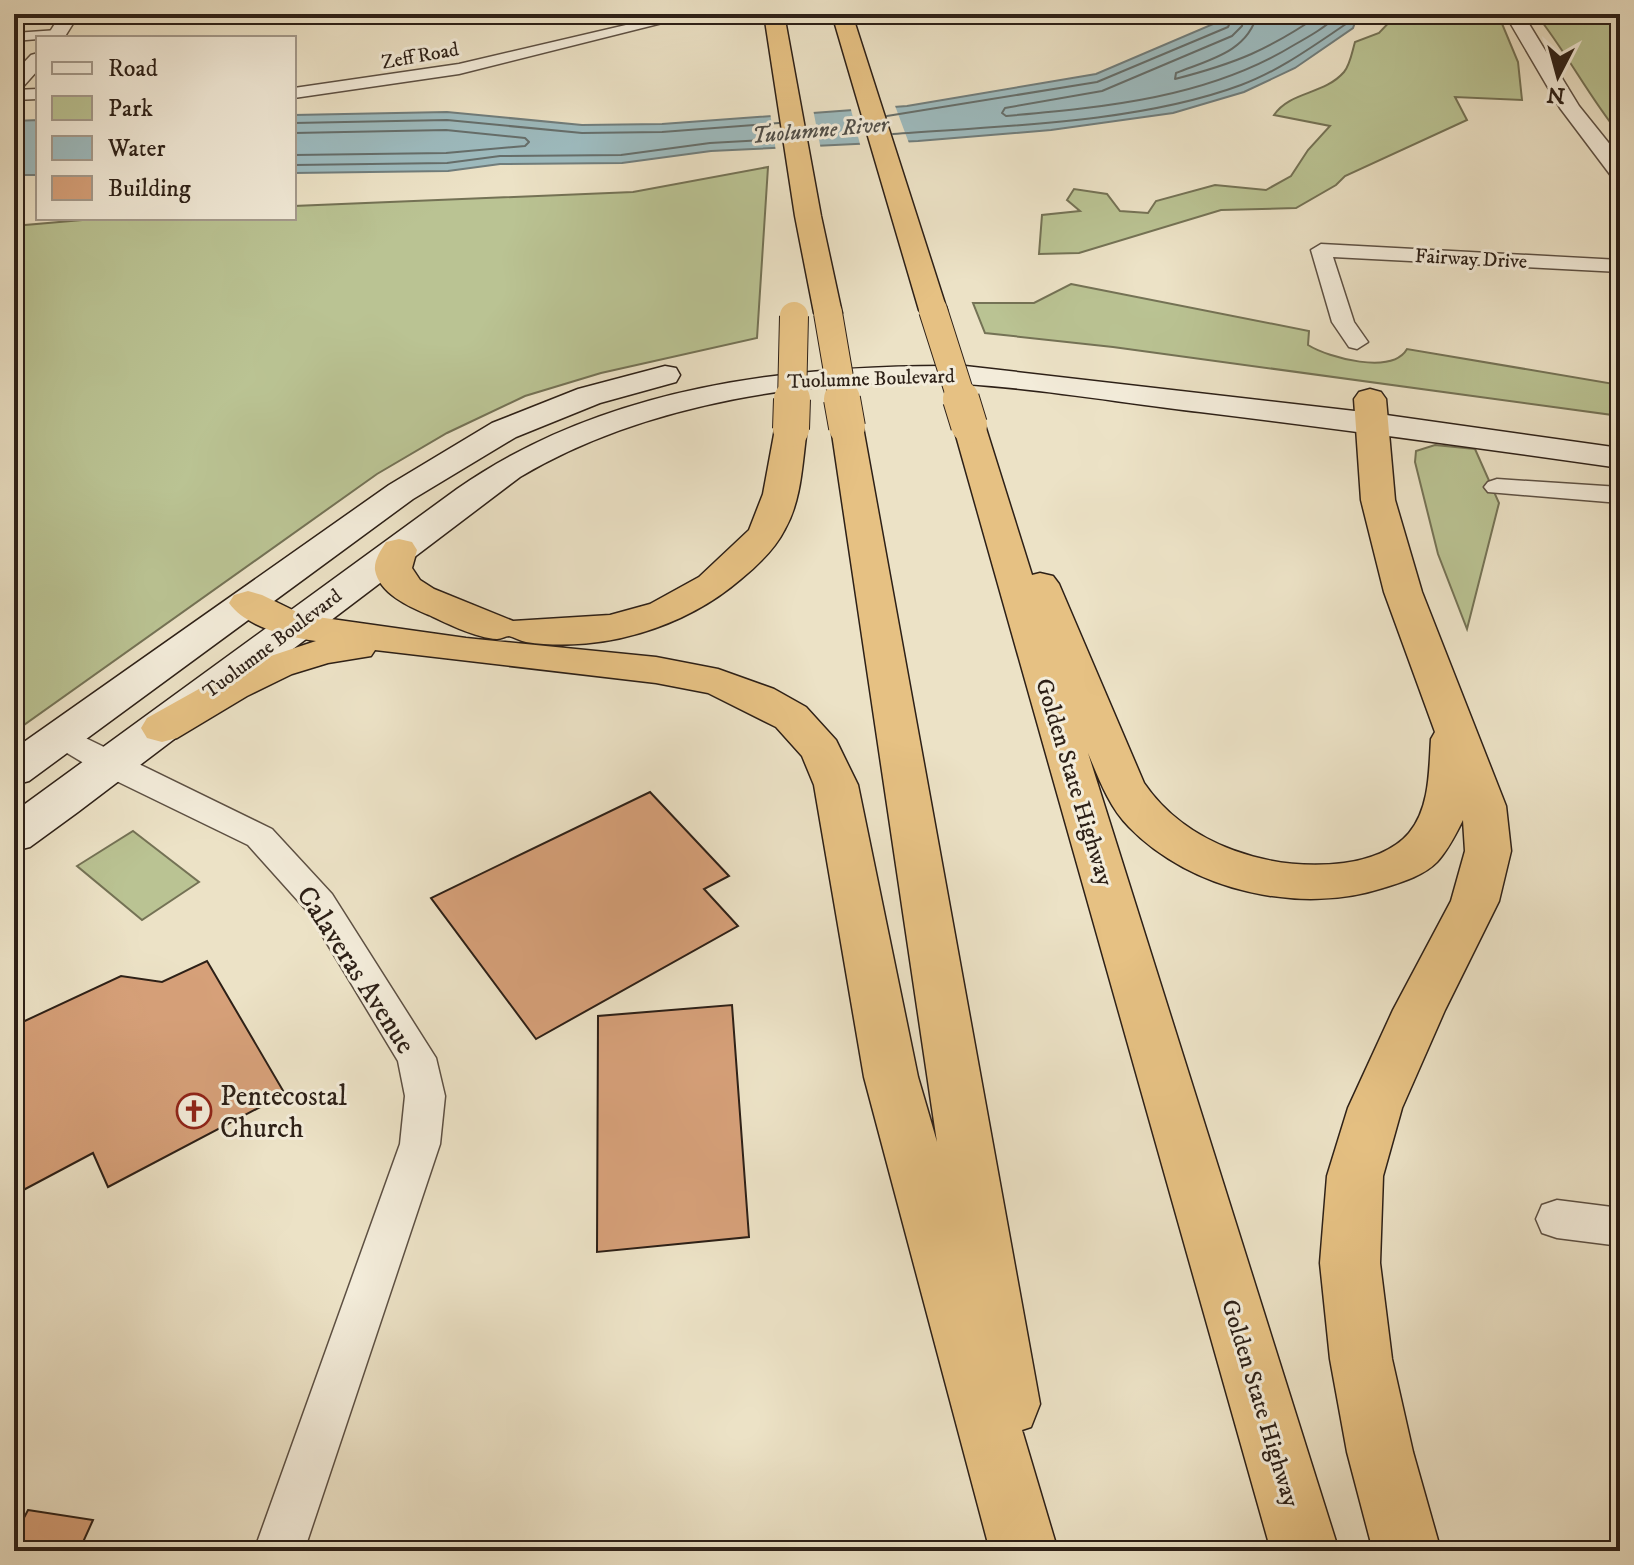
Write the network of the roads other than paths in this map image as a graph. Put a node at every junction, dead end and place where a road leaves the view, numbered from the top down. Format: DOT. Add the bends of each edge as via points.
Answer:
graph roads {
  1 [pos="70,14"];
  2 [pos="691,14"];
  3 [pos="774,14"];
  4 [pos="842,14"];
  5 [pos="1514,14"];
  6 [pos="36,36"];
  7 [pos="56,36"];
  8 [pos="14,37"];
  9 [pos="36,61"];
  10 [pos="14,85"];
  11 [pos="296,93"];
  12 [pos="36,94"];
  13 [pos="14,95"];
  14 [pos="1620,172"];
  15 [pos="808,216"];
  16 [pos="1620,266"];
  17 [pos="1357,342"];
  18 [pos="764,356"];
  19 [pos="699,367"];
  20 [pos="1371,411"];
  21 [pos="969,425"];
  22 [pos="1615,452"];
  23 [pos="1497,487"];
  24 [pos="1620,495"];
  25 [pos="399,550"];
  26 [pos="248,603"];
  27 [pos="306,616"];
  28 [pos="482,639"];
  29 [pos="162,728"];
  30 [pos="1453,729"];
  31 [pos="63,737"];
  32 [pos="113,766"];
  33 [pos="14,770"];
  34 [pos="14,835"];
  35 [pos="1557,1219"];
  36 [pos="1620,1227"];
  37 [pos="279,1551"];
  38 [pos="1024,1551"];
  39 [pos="1032,1551"];
  40 [pos="1305,1551"];
  41 [pos="1407,1551"];
  1 -- 7 [label="street"];
  2 -- 11 [label="street, Zeff Road" via="459,69"];
  3 -- 15 [label="highway"];
  4 -- 21 [label="highway, Golden State Highway, bridge"];
  5 -- 14 [label="street" via="1570,108"];
  6 -- 8 [label="street"];
  9 -- 10 [label="street"];
  12 -- 13 [label="street"];
  15 -- 28 [label="highway, bridge" via="794,316 791,429 768,529 718,582 683,604 617,628"];
  15 -- 39 [label="highway, bridge"];
  16 -- 17 [label="street, Fairway Drive" via="1321,250 1343,322"];
  18 -- 20 [label="main road, Tuolumne Boulevard" via="893,347 967,349 1176,371"];
  19 -- 26 [label="main road, Tuolumne Boulevard" via="589,396 504,430 401,492"];
  20 -- 22 [label="main road, Tuolumne Boulevard"];
  20 -- 25 [label="main road, Tuolumne Boulevard" via="965,375 897,373 779,381 651,408 543,450 448,511"];
  20 -- 30 [label="highway" via="1382,515 1403,592"];
  21 -- 30 [label="highway" via="1068,646 1124,787 1145,816 1175,838 1237,870 1275,880 1348,883 1377,874 1425,846 1437,825 1450,798"];
  21 -- 40 [label="highway, Golden State Highway"];
  23 -- 24 [label="street"];
  25 -- 27 [label="main road, Tuolumne Boulevard"];
  25 -- 28 [label="highway" via="393,568 398,582"];
  26 -- 27 [label="highway"];
  26 -- 31 [label="main road, Tuolumne Boulevard"];
  27 -- 28 [label="highway"];
  27 -- 29 [label="main road, Tuolumne Boulevard"];
  28 -- 29 [label="highway" via="329,649 273,664"];
  28 -- 38 [label="highway" via="718,682 791,717 821,750 836,785 891,1077"];
  29 -- 32 [label="main road, Tuolumne Boulevard"];
  30 -- 41 [label="highway" via="1484,806 1488,851 1475,901 1375,1108 1355,1176 1350,1263 1361,1359"];
  31 -- 32 [label="street, Calaveras Avenue"];
  31 -- 33 [label="main road, Tuolumne Boulevard"];
  32 -- 34 [label="main road, Tuolumne Boulevard"];
  32 -- 37 [label="street, Calaveras Avenue" via="260,837 320,903 417,1058 425,1096 420,1144"];
  35 -- 36 [label="street"];
}
